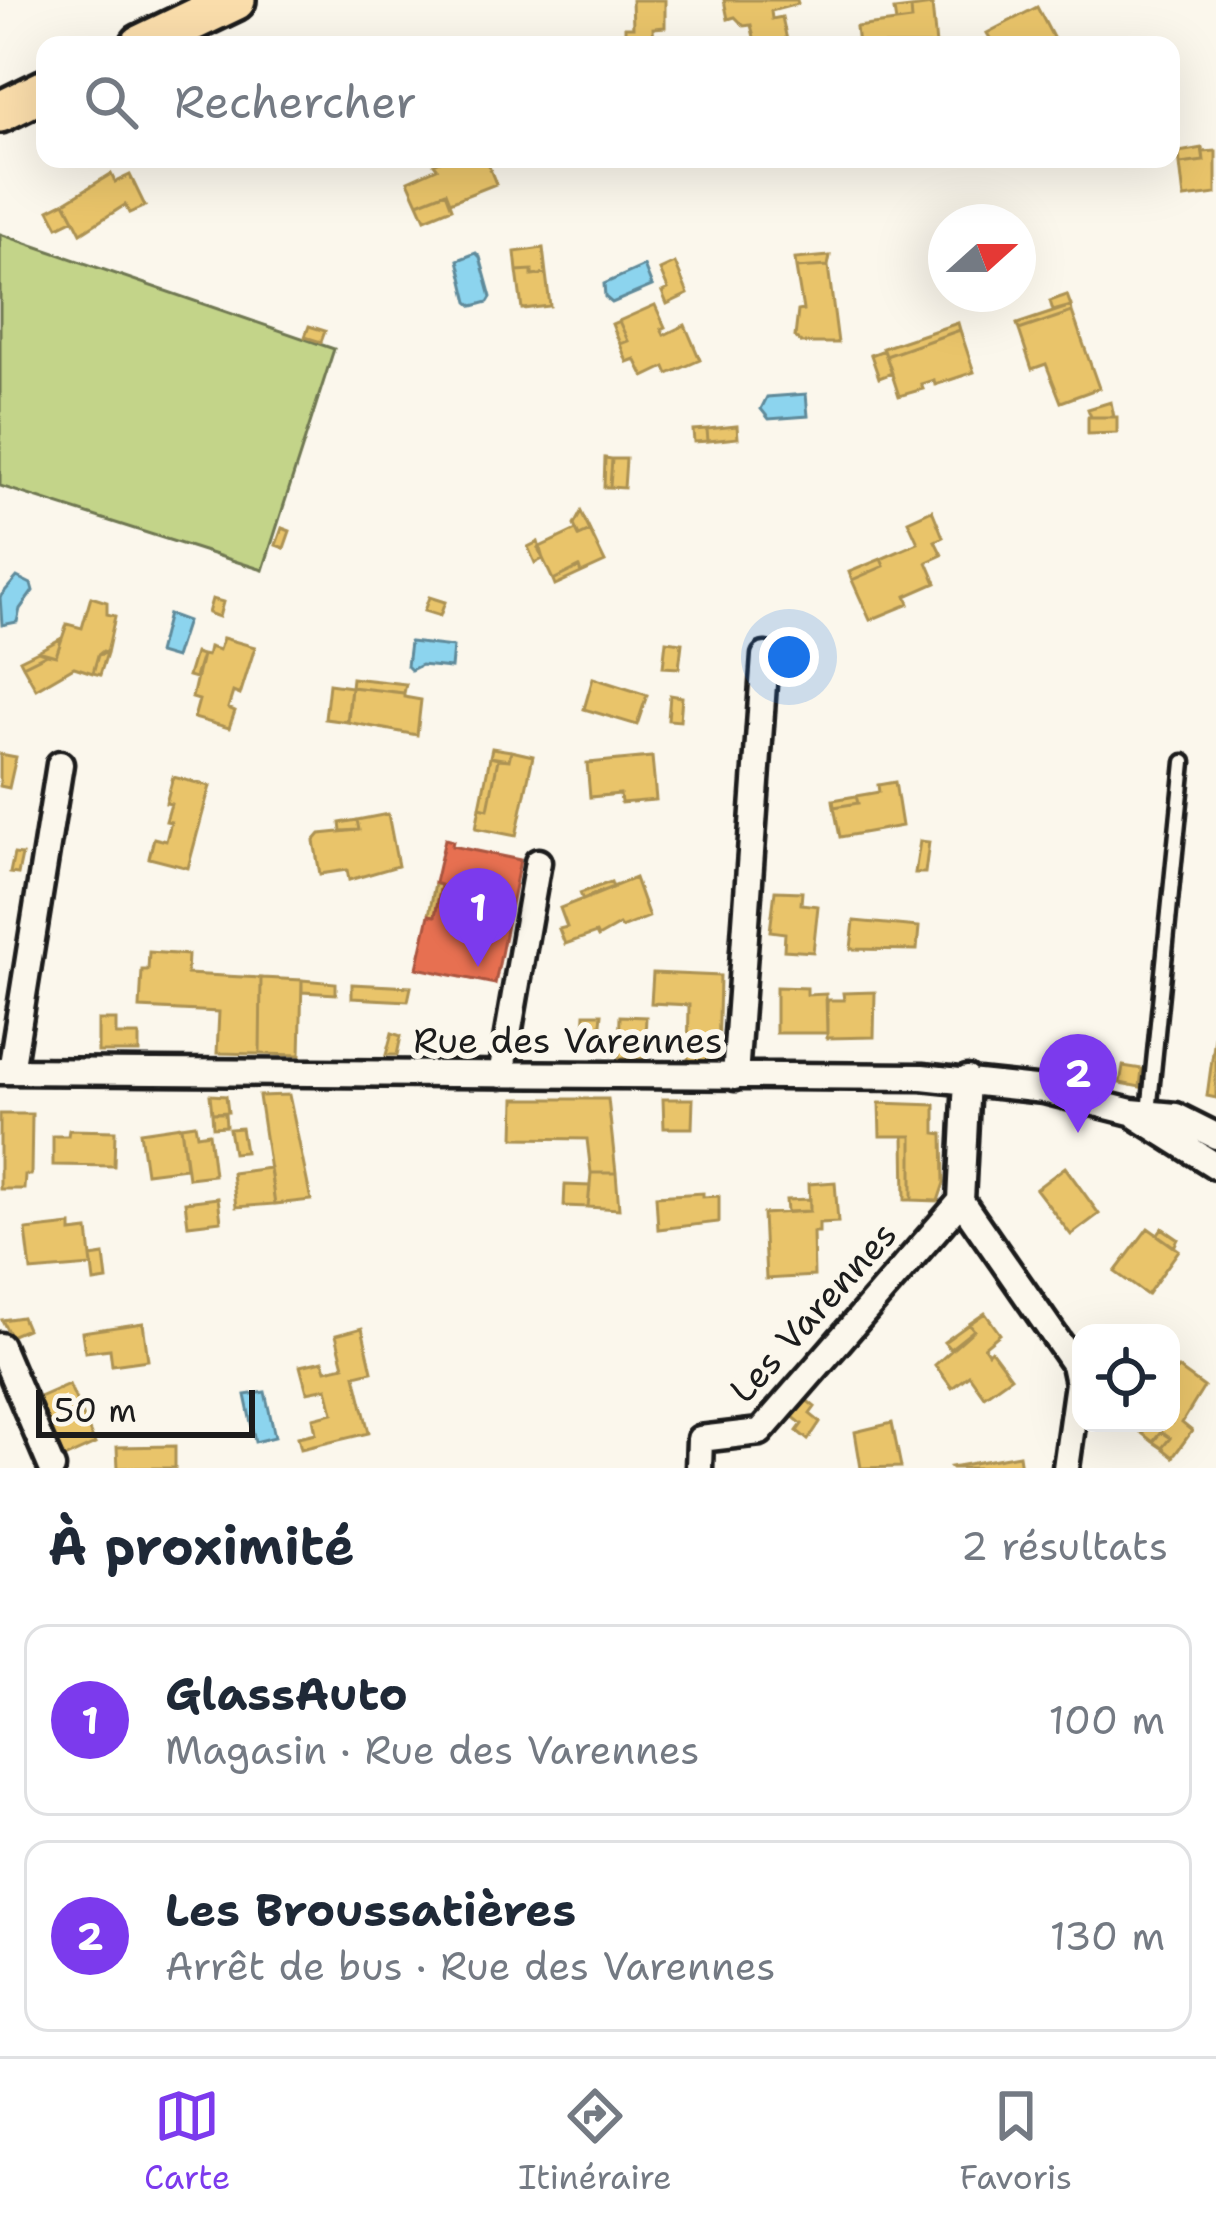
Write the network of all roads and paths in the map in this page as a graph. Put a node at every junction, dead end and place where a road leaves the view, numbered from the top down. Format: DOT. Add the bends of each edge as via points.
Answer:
graph roads {
  1 [pos="236,0"];
  2 [pos="160,36"];
  3 [pos="36,94"];
  4 [pos="0,112"];
  5 [pos="765,656"];
  6 [pos="1184,762"];
  7 [pos="60,764"];
  8 [pos="538,862"];
  9 [pos="6,1071"];
  10 [pos="501,1076"];
  11 [pos="735,1077"];
  12 [pos="967,1079"];
  13 [pos="1143,1116"];
  14 [pos="1216,1136"];
  15 [pos="1216,1166"];
  16 [pos="961,1201"];
  17 [pos="0,1346"];
  18 [pos="44,1467"];
  19 [pos="699,1468"];
  20 [pos="1066,1468"];
  1 -- 2 [label="main road"];
  3 -- 4 [label="main road"];
  5 -- 11 [label="street"];
  6 -- 13 [label="lane"];
  7 -- 9 [label="street"];
  8 -- 10 [label="street"];
  9 -- 10 [label="street, Rue des Varennes"];
  10 -- 11 [label="street, Rue des Varennes"];
  11 -- 12 [label="street, Rue des Varennes"];
  12 -- 13 [label="street, Rue des Varennes"];
  12 -- 16 [label="street"];
  13 -- 14 [label="street, Rue des Varennes" via="1176,1116"];
  13 -- 15 [label="street, Rue des Varennes"];
  16 -- 19 [label="street, Les Varennes" via="760,1432 700,1438"];
  16 -- 20 [label="street" via="1074,1364"];
  17 -- 18 [label="street"];
}
